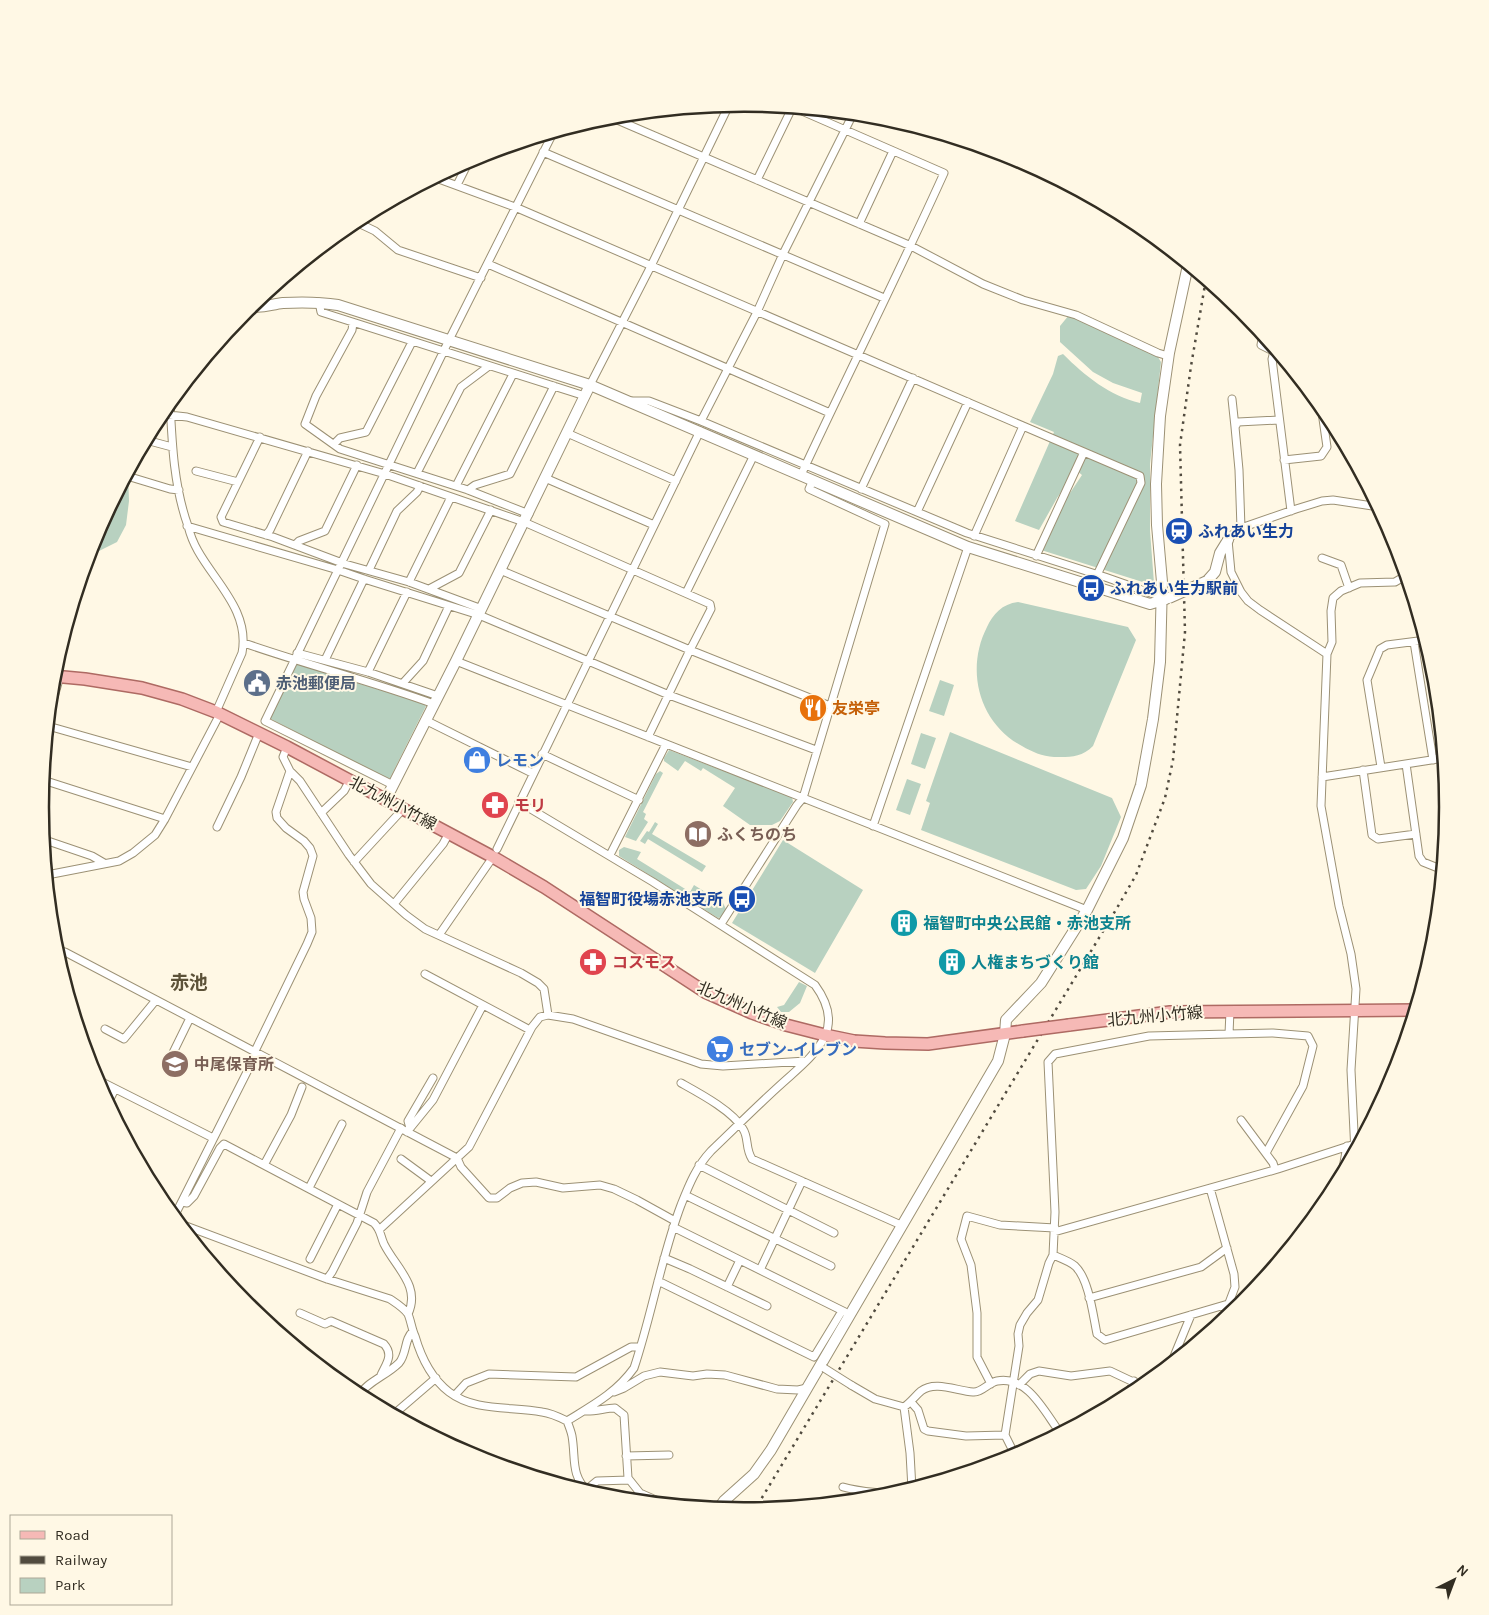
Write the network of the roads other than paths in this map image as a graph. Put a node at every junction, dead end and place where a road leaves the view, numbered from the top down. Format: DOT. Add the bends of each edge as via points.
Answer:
graph roads {
  1 [pos="724,112"];
  2 [pos="790,113"];
  3 [pos="810,115"];
  4 [pos="850,120"];
  5 [pos="626,122"];
  6 [pos="845,130"];
  7 [pos="549,140"];
  8 [pos="893,151"];
  9 [pos="543,152"];
  10 [pos="703,157"];
  11 [pos="464,171"];
  12 [pos="757,180"];
  13 [pos="444,181"];
  14 [pos="457,185"];
  15 [pos="809,203"];
  16 [pos="515,207"];
  17 [pos="678,210"];
  18 [pos="859,224"];
  19 [pos="364,226"];
  20 [pos="911,246"];
  21 [pos="783,254"];
  22 [pos="488,264"];
  23 [pos="650,266"];
  24 [pos="1187,271"];
  25 [pos="480,278"];
  26 [pos="884,298"];
  27 [pos="319,302"];
  28 [pos="263,306"];
  29 [pos="757,312"];
  30 [pos="353,323"];
  31 [pos="622,323"];
  32 [pos="449,340"];
  33 [pos="412,342"];
  34 [pos="444,351"];
  35 [pos="858,355"];
  36 [pos="1168,356"];
  37 [pos="1274,356"];
  38 [pos="488,366"];
  39 [pos="727,369"];
  40 [pos="513,374"];
  41 [pos="913,378"];
  42 [pos="590,385"];
  43 [pos="554,386"];
  44 [pos="585,396"];
  45 [pos="1232,399"];
  46 [pos="968,402"];
  47 [pos="830,413"];
  48 [pos="170,415"];
  49 [pos="1279,420"];
  50 [pos="1323,422"];
  51 [pos="700,426"];
  52 [pos="1023,426"];
  53 [pos="1235,427"];
  54 [pos="567,433"];
  55 [pos="260,437"];
  56 [pos="153,442"];
  57 [pos="334,444"];
  58 [pos="172,447"];
  59 [pos="308,451"];
  60 [pos="1084,452"];
  61 [pos="754,455"];
  62 [pos="1284,460"];
  63 [pos="356,465"];
  64 [pos="389,466"];
  65 [pos="803,470"];
  66 [pos="196,471"];
  67 [pos="416,473"];
  68 [pos="385,474"];
  69 [pos="133,478"];
  70 [pos="545,478"];
  71 [pos="813,480"];
  72 [pos="676,481"];
  73 [pos="238,482"];
  74 [pos="420,486"];
  75 [pos="456,486"];
  76 [pos="860,489"];
  77 [pos="179,490"];
  78 [pos="468,490"];
  79 [pos="451,497"];
  80 [pos="1371,506"];
  81 [pos="490,510"];
  82 [pos="1291,510"];
  83 [pos="917,512"];
  84 [pos="527,518"];
  85 [pos="654,525"];
  86 [pos="187,526"];
  87 [pos="1241,528"];
  88 [pos="266,535"];
  89 [pos="974,536"];
  90 [pos="1228,540"];
  91 [pos="295,545"];
  92 [pos="968,547"];
  93 [pos="1036,556"];
  94 [pos="1322,558"];
  95 [pos="340,566"];
  96 [pos="369,570"];
  97 [pos="500,570"];
  98 [pos="632,570"];
  99 [pos="1098,575"];
  100 [pos="364,579"];
  101 [pos="1401,579"];
  102 [pos="410,582"];
  103 [pos="1349,588"];
  104 [pos="429,589"];
  105 [pos="407,592"];
  106 [pos="686,593"];
  107 [pos="1164,599"];
  108 [pos="449,606"];
  109 [pos="480,612"];
  110 [pos="610,616"];
  111 [pos="1420,641"];
  112 [pos="1414,642"];
  113 [pos="244,643"];
  114 [pos="690,650"];
  115 [pos="297,653"];
  116 [pos="1327,654"];
  117 [pos="293,660"];
  118 [pos="325,660"];
  119 [pos="456,661"];
  120 [pos="588,661"];
  121 [pos="368,672"];
  122 [pos="61,677"];
  123 [pos="403,683"];
  124 [pos="669,695"];
  125 [pos="436,700"];
  126 [pos="567,705"];
  127 [pos="830,706"];
  128 [pos="218,713"];
  129 [pos="425,720"];
  130 [pos="54,728"];
  131 [pos="259,733"];
  132 [pos="648,737"];
  133 [pos="666,744"];
  134 [pos="287,747"];
  135 [pos="816,750"];
  136 [pos="542,754"];
  137 [pos="1439,759"];
  138 [pos="1433,760"];
  139 [pos="1406,764"];
  140 [pos="192,767"];
  141 [pos="1381,767"];
  142 [pos="1363,770"];
  143 [pos="290,771"];
  144 [pos="532,773"];
  145 [pos="1322,777"];
  146 [pos="350,780"];
  147 [pos="50,782"];
  148 [pos="393,785"];
  149 [pos="803,798"];
  150 [pos="386,799"];
  151 [pos="639,800"];
  152 [pos="520,802"];
  153 [pos="403,809"];
  154 [pos="321,813"];
  155 [pos="165,818"];
  156 [pos="873,826"];
  157 [pos="217,827"];
  158 [pos="449,833"];
  159 [pos="1416,834"];
  160 [pos="50,840"];
  161 [pos="495,853"];
  162 [pos="610,855"];
  163 [pos="354,862"];
  164 [pos="104,863"];
  165 [pos="1437,868"];
  166 [pos="52,874"];
  167 [pos="394,904"];
  168 [pos="1087,910"];
  169 [pos="721,924"];
  170 [pos="439,935"];
  171 [pos="64,952"];
  172 [pos="425,974"];
  173 [pos="156,1000"];
  174 [pos="483,1005"];
  175 [pos="1410,1010"];
  176 [pos="1230,1011"];
  177 [pos="1355,1011"];
  178 [pos="548,1015"];
  179 [pos="190,1018"];
  180 [pos="105,1029"];
  181 [pos="530,1030"];
  182 [pos="1005,1034"];
  183 [pos="1229,1034"];
  184 [pos="825,1035"];
  185 [pos="255,1052"];
  186 [pos="806,1061"];
  187 [pos="167,1065"];
  188 [pos="433,1078"];
  189 [pos="681,1083"];
  190 [pos="107,1085"];
  191 [pos="302,1087"];
  192 [pos="115,1089"];
  193 [pos="112,1095"];
  194 [pos="1241,1120"];
  195 [pos="342,1124"];
  196 [pos="739,1124"];
  197 [pos="406,1129"];
  198 [pos="213,1138"];
  199 [pos="1354,1142"];
  200 [pos="1353,1144"];
  201 [pos="1266,1153"];
  202 [pos="456,1158"];
  203 [pos="402,1159"];
  204 [pos="264,1164"];
  205 [pos="699,1166"];
  206 [pos="1276,1169"];
  207 [pos="431,1181"];
  208 [pos="802,1181"];
  209 [pos="309,1188"];
  210 [pos="1210,1188"];
  211 [pos="686,1195"];
  212 [pos="182,1202"];
  213 [pos="338,1204"];
  214 [pos="178,1210"];
  215 [pos="788,1210"];
  216 [pos="360,1216"];
  217 [pos="674,1224"];
  218 [pos="901,1225"];
  219 [pos="190,1226"];
  220 [pos="380,1229"];
  221 [pos="1055,1230"];
  222 [pos="834,1232"];
  223 [pos="775,1238"];
  224 [pos="1227,1248"];
  225 [pos="1053,1255"];
  226 [pos="664,1258"];
  227 [pos="310,1259"];
  228 [pos="740,1260"];
  229 [pos="832,1266"];
  230 [pos="760,1270"];
  231 [pos="327,1278"];
  232 [pos="658,1281"];
  233 [pos="727,1287"];
  234 [pos="1089,1298"];
  235 [pos="1228,1304"];
  236 [pos="767,1306"];
  237 [pos="1227,1308"];
  238 [pos="300,1313"];
  239 [pos="846,1313"];
  240 [pos="408,1314"];
  241 [pos="1191,1314"];
  242 [pos="413,1331"];
  243 [pos="640,1346"];
  244 [pos="1175,1353"];
  245 [pos="822,1367"];
  246 [pos="382,1376"];
  247 [pos="436,1378"];
  248 [pos="1134,1382"];
  249 [pos="991,1384"];
  250 [pos="1016,1384"];
  251 [pos="807,1388"];
  252 [pos="362,1389"];
  253 [pos="612,1393"];
  254 [pos="455,1395"];
  255 [pos="911,1402"];
  256 [pos="904,1407"];
  257 [pos="584,1410"];
  258 [pos="398,1411"];
  259 [pos="568,1420"];
  260 [pos="1057,1428"];
  261 [pos="1005,1435"];
  262 [pos="1012,1449"];
  263 [pos="626,1456"];
  264 [pos="669,1456"];
  265 [pos="629,1480"];
  266 [pos="912,1483"];
  267 [pos="582,1484"];
  268 [pos="592,1486"];
  269 [pos="843,1488"];
  270 [pos="873,1491"];
  271 [pos="646,1496"];
  272 [pos="723,1503"];
  1 -- 10 [label="street"];
  2 -- 12 [label="street"];
  3 -- 6 [label="street"];
  4 -- 6 [label="street"];
  5 -- 10 [label="street"];
  6 -- 8 [label="street"];
  6 -- 15 [label="street"];
  7 -- 9 [label="street"];
  8 -- 18 [label="street"];
  8 -- 20 [label="street" via="944,173"];
  9 -- 16 [label="street"];
  9 -- 17 [label="street"];
  10 -- 12 [label="street"];
  10 -- 17 [label="street"];
  11 -- 14 [label="street"];
  12 -- 15 [label="street"];
  13 -- 14 [label="street"];
  14 -- 16 [label="street"];
  15 -- 18 [label="street"];
  15 -- 21 [label="street"];
  16 -- 22 [label="street"];
  16 -- 23 [label="street"];
  17 -- 21 [label="street"];
  17 -- 23 [label="street"];
  18 -- 20 [label="street"];
  19 -- 25 [label="street" via="398,250"];
  20 -- 26 [label="street"];
  20 -- 36 [label="street" via="984,284 1023,300 1076,315"];
  21 -- 26 [label="street"];
  21 -- 29 [label="street"];
  22 -- 25 [label="street"];
  22 -- 31 [label="street"];
  23 -- 29 [label="street"];
  23 -- 31 [label="street"];
  24 -- 36 [label="street"];
  25 -- 32 [label="street"];
  26 -- 35 [label="street"];
  27 -- 28 [label="street"];
  27 -- 30 [label="street" via="321,312"];
  27 -- 32 [label="street"];
  29 -- 35 [label="street"];
  29 -- 39 [label="street"];
  30 -- 33 [label="street"];
  30 -- 57 [label="street" via="305,424"];
  31 -- 39 [label="street"];
  31 -- 42 [label="street"];
  32 -- 34 [label="street"];
  32 -- 42 [label="street"];
  33 -- 34 [label="street"];
  33 -- 57 [label="street" via="366,432 340,438"];
  34 -- 38 [label="street"];
  34 -- 64 [label="street"];
  35 -- 41 [label="street"];
  35 -- 47 [label="street"];
  36 -- 107 [label="street" via="1156,484 1156,526"];
  37 -- 49 [label="street"];
  38 -- 40 [label="street"];
  38 -- 67 [label="street" via="460,387"];
  39 -- 47 [label="street"];
  39 -- 51 [label="street"];
  40 -- 43 [label="street"];
  40 -- 75 [label="street"];
  41 -- 46 [label="street"];
  41 -- 76 [label="street"];
  42 -- 44 [label="street"];
  42 -- 51 [label="street"];
  43 -- 44 [label="street"];
  43 -- 78 [label="street" via="510,474"];
  44 -- 54 [label="street"];
  45 -- 53 [label="street"];
  46 -- 52 [label="street"];
  46 -- 83 [label="street"];
  47 -- 65 [label="street"];
  48 -- 55 [label="street"];
  48 -- 58 [label="street"];
  49 -- 53 [label="street" via="1238,422"];
  49 -- 62 [label="street"];
  50 -- 62 [label="street" via="1327,447 1321,456"];
  51 -- 61 [label="street"];
  51 -- 65 [label="street"];
  51 -- 72 [label="street"];
  52 -- 60 [label="street"];
  52 -- 89 [label="street"];
  53 -- 87 [label="street"];
  54 -- 70 [label="street"];
  54 -- 72 [label="street"];
  55 -- 59 [label="street"];
  55 -- 73 [label="street"];
  56 -- 58 [label="street"];
  57 -- 64 [label="street"];
  58 -- 77 [label="street"];
  59 -- 63 [label="street"];
  59 -- 88 [label="street"];
  60 -- 93 [label="street"];
  60 -- 99 [label="street" via="1140,476 1141,483"];
  61 -- 65 [label="street"];
  61 -- 106 [label="street"];
  62 -- 82 [label="street"];
  63 -- 68 [label="street"];
  63 -- 91 [label="street" via="325,531"];
  64 -- 67 [label="street"];
  64 -- 68 [label="street"];
  65 -- 71 [label="street"];
  65 -- 76 [label="street"];
  66 -- 73 [label="street"];
  67 -- 75 [label="street"];
  68 -- 74 [label="street"];
  68 -- 95 [label="street"];
  69 -- 77 [label="street"];
  70 -- 84 [label="street"];
  70 -- 85 [label="street"];
  71 -- 92 [label="street"];
  71 -- 127 [label="street" via="809,489 885,524"];
  72 -- 85 [label="street"];
  73 -- 88 [label="street" via="221,517 223,522"];
  74 -- 79 [label="street"];
  74 -- 96 [label="street" via="397,511"];
  75 -- 78 [label="street"];
  76 -- 83 [label="street"];
  77 -- 86 [label="street"];
  78 -- 84 [label="street"];
  79 -- 81 [label="street"];
  79 -- 102 [label="street"];
  80 -- 82 [label="street" via="1333,500"];
  81 -- 84 [label="street"];
  81 -- 104 [label="street" via="459,574"];
  82 -- 87 [label="street"];
  83 -- 89 [label="street"];
  84 -- 97 [label="street"];
  84 -- 98 [label="street"];
  85 -- 98 [label="street"];
  86 -- 95 [label="street"];
  86 -- 113 [label="street" via="198,550 230,598 241,622"];
  87 -- 90 [label="street"];
  88 -- 91 [label="street"];
  89 -- 93 [label="street"];
  90 -- 107 [label="street, bridge" via="1218,557 1215,572 1207,581"];
  90 -- 116 [label="street" via="1232,572 1241,592 1260,610"];
  91 -- 95 [label="street"];
  92 -- 107 [label="street" via="1150,604"];
  92 -- 156 [label="street"];
  93 -- 99 [label="street"];
  94 -- 103 [label="street" via="1341,565"];
  95 -- 96 [label="street"];
  95 -- 100 [label="street"];
  95 -- 115 [label="street"];
  96 -- 102 [label="street"];
  97 -- 109 [label="street"];
  97 -- 110 [label="street"];
  98 -- 106 [label="street"];
  98 -- 110 [label="street"];
  99 -- 107 [label="street"];
  100 -- 105 [label="street"];
  100 -- 118 [label="street"];
  101 -- 103 [label="street" via="1395,582 1360,583"];
  102 -- 104 [label="street"];
  103 -- 116 [label="street" via="1333,598 1332,642"];
  104 -- 109 [label="street"];
  105 -- 108 [label="street"];
  105 -- 121 [label="street"];
  106 -- 114 [label="street" via="710,604 711,609"];
  107 -- 168 [label="street" via="1153,719 1141,785 1123,838"];
  108 -- 109 [label="street"];
  108 -- 123 [label="street" via="423,661"];
  109 -- 119 [label="street"];
  109 -- 120 [label="street"];
  110 -- 114 [label="street"];
  110 -- 120 [label="street"];
  111 -- 112 [label="street"];
  112 -- 138 [label="street"];
  112 -- 141 [label="street" via="1387,645 1380,649 1367,680"];
  113 -- 117 [label="street"];
  113 -- 128 [label="street"];
  114 -- 124 [label="street"];
  114 -- 127 [label="street"];
  115 -- 117 [label="street"];
  115 -- 118 [label="street"];
  116 -- 145 [label="street"];
  117 -- 125 [label="street"];
  117 -- 148 [label="street" via="264,721"];
  118 -- 121 [label="street"];
  119 -- 125 [label="street"];
  119 -- 126 [label="street"];
  120 -- 124 [label="street"];
  120 -- 126 [label="street"];
  121 -- 123 [label="street"];
  122 -- 128 [label="main road, 北九州小竹線" via="142,688"];
  123 -- 125 [label="street"];
  124 -- 132 [label="street"];
  124 -- 135 [label="street"];
  125 -- 129 [label="street"];
  126 -- 132 [label="street"];
  126 -- 136 [label="street"];
  127 -- 135 [label="street"];
  128 -- 131 [label="main road, 北九州小竹線"];
  128 -- 140 [label="street"];
  129 -- 144 [label="street"];
  129 -- 148 [label="street"];
  130 -- 140 [label="street"];
  131 -- 134 [label="main road, 北九州小竹線"];
  131 -- 157 [label="street"];
  132 -- 133 [label="street"];
  133 -- 149 [label="street"];
  133 -- 151 [label="street"];
  134 -- 143 [label="street" via="283,757"];
  134 -- 146 [label="main road, 北九州小竹線"];
  135 -- 149 [label="street"];
  136 -- 144 [label="street"];
  136 -- 151 [label="street"];
  137 -- 138 [label="street"];
  138 -- 139 [label="street"];
  139 -- 141 [label="street"];
  139 -- 159 [label="street"];
  140 -- 155 [label="street"];
  141 -- 142 [label="street"];
  142 -- 145 [label="street"];
  142 -- 159 [label="street" via="1372,835 1378,839"];
  143 -- 154 [label="street"];
  143 -- 185 [label="street" via="276,812 286,828 310,848 312,856 303,892 312,932"];
  144 -- 152 [label="street"];
  145 -- 177 [label="street" via="1321,806 1351,954 1356,989"];
  146 -- 150 [label="main road, 北九州小竹線"];
  146 -- 154 [label="street" via="344,791"];
  147 -- 155 [label="street"];
  148 -- 150 [label="street"];
  149 -- 156 [label="street"];
  149 -- 169 [label="street"];
  150 -- 153 [label="main road, 北九州小竹線"];
  151 -- 162 [label="street"];
  152 -- 161 [label="street"];
  152 -- 162 [label="street"];
  153 -- 158 [label="main road, 北九州小竹線"];
  153 -- 163 [label="street"];
  154 -- 163 [label="street"];
  155 -- 164 [label="street" via="155,834 133,852 119,861"];
  156 -- 168 [label="street"];
  158 -- 161 [label="main road, 北九州小竹線"];
  158 -- 167 [label="street"];
  159 -- 165 [label="street" via="1419,856 1423,862"];
  160 -- 164 [label="street"];
  161 -- 170 [label="street"];
  161 -- 184 [label="main road, 北九州小竹線" via="705,992 752,1013"];
  162 -- 169 [label="street"];
  163 -- 167 [label="street" via="371,884"];
  164 -- 166 [label="street"];
  167 -- 170 [label="street"];
  168 -- 182 [label="street" via="1041,983 1008,1018"];
  169 -- 184 [label="street" via="815,985 826,1005 828,1021"];
  170 -- 178 [label="street" via="521,972 538,984 544,989"];
  171 -- 173 [label="street"];
  172 -- 174 [label="street"];
  173 -- 179 [label="street"];
  173 -- 180 [label="street" via="124,1039"];
  174 -- 181 [label="street"];
  174 -- 197 [label="street" via="433,1100"];
  175 -- 177 [label="main road, 北九州小竹線"];
  176 -- 177 [label="main road, 北九州小竹線"];
  176 -- 182 [label="main road, 北九州小竹線, bridge" via="1170,1012"];
  176 -- 183 [label="street"];
  177 -- 199 [label="street" via="1351,1070"];
  178 -- 181 [label="street" via="540,1017"];
  178 -- 186 [label="street" via="573,1019 701,1064 723,1066"];
  179 -- 185 [label="street"];
  179 -- 187 [label="street"];
  181 -- 202 [label="street" via="469,1147"];
  182 -- 184 [label="main road, 北九州小竹線" via="928,1044"];
  182 -- 218 [label="street" via="998,1061"];
  183 -- 201 [label="street" via="1308,1036 1313,1046 1303,1086"];
  183 -- 221 [label="street" via="1149,1036 1055,1054 1048,1062"];
  184 -- 186 [label="street"];
  185 -- 197 [label="street"];
  185 -- 198 [label="street"];
  186 -- 196 [label="street"];
  188 -- 197 [label="street"];
  189 -- 196 [label="street" via="710,1100"];
  190 -- 192 [label="street"];
  191 -- 204 [label="street" via="291,1115"];
  192 -- 193 [label="street"];
  192 -- 198 [label="street"];
  194 -- 201 [label="street"];
  195 -- 209 [label="street"];
  196 -- 205 [label="street"];
  196 -- 208 [label="street" via="745,1131 747,1151 752,1159"];
  197 -- 202 [label="street"];
  197 -- 216 [label="street" via="367,1192"];
  198 -- 212 [label="street"];
  200 -- 206 [label="street"];
  201 -- 206 [label="street"];
  202 -- 207 [label="street"];
  202 -- 217 [label="street" via="489,1198 497,1198 522,1183 536,1182 563,1188 600,1185 629,1196"];
  203 -- 207 [label="street"];
  204 -- 209 [label="street"];
  204 -- 212 [label="street" via="224,1144 194,1196 187,1203"];
  205 -- 211 [label="street"];
  205 -- 215 [label="street"];
  206 -- 210 [label="street"];
  207 -- 220 [label="street"];
  208 -- 215 [label="street"];
  208 -- 218 [label="street"];
  209 -- 213 [label="street"];
  210 -- 221 [label="street"];
  210 -- 224 [label="street"];
  211 -- 217 [label="street"];
  211 -- 223 [label="street"];
  212 -- 214 [label="street"];
  213 -- 216 [label="street"];
  213 -- 227 [label="street"];
  215 -- 222 [label="street"];
  215 -- 223 [label="street"];
  216 -- 220 [label="street"];
  216 -- 231 [label="street"];
  217 -- 226 [label="street"];
  217 -- 228 [label="street"];
  218 -- 239 [label="street"];
  219 -- 231 [label="street"];
  220 -- 240 [label="street" via="384,1243 409,1284 412,1304"];
  221 -- 225 [label="street"];
  221 -- 249 [label="street" via="1000,1225 967,1216 961,1238 971,1265 977,1313 977,1357"];
  223 -- 229 [label="street"];
  223 -- 230 [label="street"];
  224 -- 234 [label="street" via="1201,1267"];
  224 -- 235 [label="street" via="1235,1287"];
  225 -- 234 [label="street" via="1073,1264 1080,1272"];
  225 -- 250 [label="street" via="1038,1300 1020,1326"];
  226 -- 232 [label="street"];
  226 -- 233 [label="street"];
  228 -- 230 [label="street"];
  228 -- 233 [label="street"];
  230 -- 239 [label="street"];
  231 -- 240 [label="street" via="390,1299"];
  232 -- 239 [label="street" via="814,1357"];
  232 -- 243 [label="street"];
  233 -- 236 [label="street"];
  234 -- 241 [label="street" via="1097,1334 1105,1340"];
  235 -- 237 [label="street"];
  235 -- 241 [label="street"];
  238 -- 246 [label="street" via="326,1324 331,1321 384,1344 389,1357"];
  239 -- 245 [label="street"];
  240 -- 242 [label="street"];
  241 -- 244 [label="street"];
  242 -- 246 [label="street" via="409,1334 402,1358"];
  242 -- 247 [label="street" via="425,1364"];
  243 -- 253 [label="street" via="634,1368"];
  243 -- 254 [label="street" via="631,1347 576,1376 489,1374 466,1383"];
  245 -- 251 [label="street"];
  245 -- 256 [label="street, bridge" via="875,1399"];
  246 -- 252 [label="street"];
  247 -- 254 [label="street"];
  247 -- 258 [label="street"];
  248 -- 250 [label="street" via="1110,1371 1071,1376 1039,1371"];
  249 -- 250 [label="street" via="1009,1381"];
  249 -- 255 [label="street" via="976,1392 930,1386"];
  250 -- 260 [label="street" via="1024,1387 1040,1403"];
  250 -- 261 [label="street"];
  251 -- 253 [label="street" via="777,1389 725,1375 692,1376 660,1372 644,1376"];
  251 -- 272 [label="street" via="754,1474"];
  253 -- 257 [label="street"];
  254 -- 259 [label="street" via="474,1404 542,1412"];
  255 -- 256 [label="street"];
  255 -- 261 [label="street" via="928,1431 966,1436"];
  256 -- 266 [label="street"];
  257 -- 259 [label="street"];
  257 -- 263 [label="street" via="615,1408 624,1415"];
  259 -- 267 [label="street" via="574,1468"];
  261 -- 262 [label="street"];
  263 -- 264 [label="street"];
  263 -- 265 [label="street"];
  265 -- 268 [label="street" via="597,1481"];
  265 -- 271 [label="street"];
  269 -- 270 [label="street"];
}
